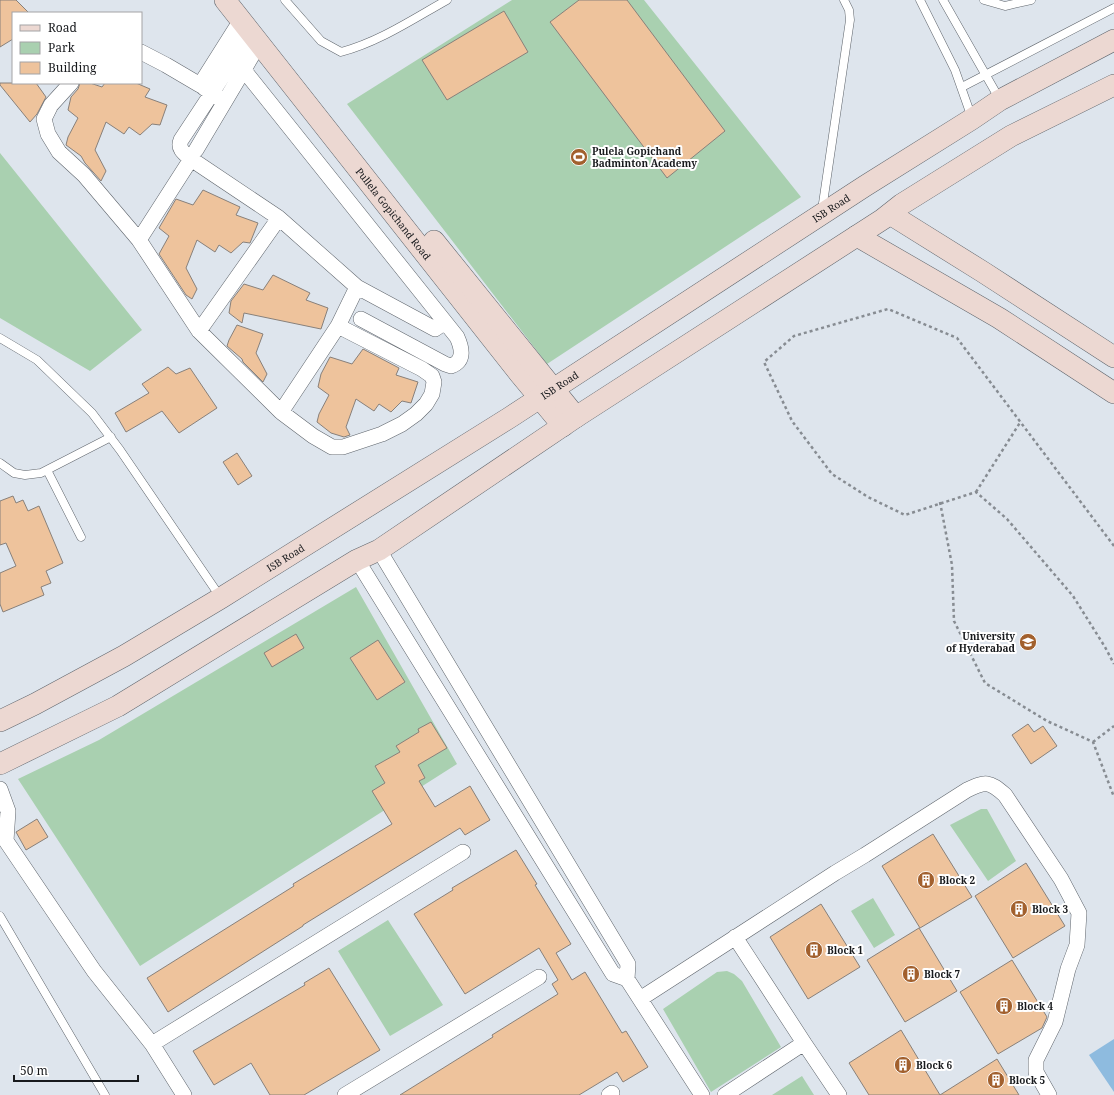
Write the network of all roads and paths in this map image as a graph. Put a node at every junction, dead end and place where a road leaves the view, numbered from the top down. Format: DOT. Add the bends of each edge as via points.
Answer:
graph roads {
  1 [pos="285,0"];
  2 [pos="447,0"];
  3 [pos="844,0"];
  4 [pos="920,0"];
  5 [pos="944,0"];
  6 [pos="984,0"];
  7 [pos="1031,0"];
  8 [pos="1114,8"];
  9 [pos="241,16"];
  10 [pos="1114,40"];
  11 [pos="142,53"];
  12 [pos="244,69"];
  13 [pos="986,75"];
  14 [pos="70,84"];
  15 [pos="1114,85"];
  16 [pos="962,87"];
  17 [pos="206,89"];
  18 [pos="1000,100"];
  19 [pos="225,101"];
  20 [pos="972,119"];
  21 [pos="346,142"];
  22 [pos="194,154"];
  23 [pos="890,214"];
  24 [pos="822,215"];
  25 [pos="279,218"];
  26 [pos="856,236"];
  27 [pos="139,240"];
  28 [pos="357,286"];
  29 [pos="361,319"];
  30 [pos="445,322"];
  31 [pos="338,326"];
  32 [pos="199,332"];
  33 [pos="0,338"];
  34 [pos="1114,357"];
  35 [pos="546,393"];
  36 [pos="1114,393"];
  37 [pos="281,412"];
  38 [pos="570,421"];
  39 [pos="1020,421"];
  40 [pos="111,437"];
  41 [pos="0,463"];
  42 [pos="47,470"];
  43 [pos="976,492"];
  44 [pos="940,502"];
  45 [pos="81,537"];
  46 [pos="1114,546"];
  47 [pos="379,550"];
  48 [pos="357,560"];
  49 [pos="221,598"];
  50 [pos="1114,664"];
  51 [pos="0,721"];
  52 [pos="1114,726"];
  53 [pos="1093,742"];
  54 [pos="0,764"];
  55 [pos="0,789"];
  56 [pos="1114,796"];
  57 [pos="3,836"];
  58 [pos="462,852"];
  59 [pos="0,916"];
  60 [pos="735,937"];
  61 [pos="539,977"];
  62 [pos="626,979"];
  63 [pos="640,999"];
  64 [pos="804,1043"];
  65 [pos="152,1044"];
  66 [pos="106,1095"];
  67 [pos="184,1095"];
  68 [pos="345,1095"];
  69 [pos="702,1095"];
  70 [pos="724,1095"];
  71 [pos="839,1095"];
  72 [pos="1049,1095"];
  1 -- 2 [label="lane" via="321,41 341,52 358,47"];
  3 -- 24 [label="lane" via="850,20"];
  4 -- 16 [label="lane"];
  5 -- 13 [label="lane"];
  6 -- 7 [label="lane" via="1005,6"];
  8 -- 13 [label="lane"];
  9 -- 12 [label="street"];
  9 -- 17 [label="street"];
  9 -- 21 [label="main road, Pullela Gopichand Road"];
  9 -- 21 [label="main road, Pullela Gopichand Road"];
  10 -- 18 [label="main road, ISB Road"];
  11 -- 17 [label="street"];
  12 -- 19 [label="street"];
  12 -- 30 [label="street"];
  13 -- 16 [label="lane"];
  13 -- 18 [label="lane"];
  14 -- 27 [label="street" via="51,105 44,119 48,134 59,152 84,175"];
  15 -- 23 [label="main road" via="1011,136"];
  16 -- 20 [label="lane"];
  17 -- 19 [label="street"];
  17 -- 22 [label="street" via="179,144 181,150"];
  18 -- 20 [label="main road, ISB Road"];
  19 -- 22 [label="street"];
  20 -- 24 [label="main road, ISB Road"];
  21 -- 35 [label="main road, Pullela Gopichand Road"];
  22 -- 25 [label="street"];
  22 -- 27 [label="street"];
  23 -- 26 [label="main road"];
  23 -- 34 [label="main road"];
  24 -- 35 [label="main road, ISB Road"];
  25 -- 28 [label="street"];
  25 -- 32 [label="street"];
  26 -- 36 [label="main road" via="999,318"];
  26 -- 38 [label="main road"];
  27 -- 32 [label="street"];
  28 -- 30 [label="street" via="435,329"];
  28 -- 31 [label="street"];
  29 -- 30 [label="street" via="451,366 461,358 462,349 457,337"];
  31 -- 37 [label="street"];
  31 -- 37 [label="street" via="432,376 432,394 426,404 402,424 382,434 343,447 332,447 319,440"];
  32 -- 37 [label="street"];
  33 -- 40 [label="lane" via="37,360 92,414"];
  35 -- 38 [label="main road, Pullela Gopichand Road"];
  35 -- 49 [label="main road, ISB Road"];
  38 -- 47 [label="main road"];
  39 -- 43 [label="path"];
  39 -- 44 [label="path" via="957,338 888,309 794,336 764,362 792,422 832,474 868,497 905,515"];
  39 -- 46 [label="path"];
  40 -- 42 [label="lane"];
  40 -- 49 [label="lane"];
  41 -- 42 [label="lane" via="14,473 25,475"];
  42 -- 45 [label="lane"];
  43 -- 44 [label="path"];
  43 -- 50 [label="path" via="1007,519 1073,596"];
  44 -- 53 [label="path" via="952,564 954,621 985,683 1047,721"];
  47 -- 48 [label="main road"];
  47 -- 62 [label="street" via="628,964"];
  48 -- 54 [label="main road" via="118,706"];
  48 -- 62 [label="street" via="613,974"];
  49 -- 51 [label="main road, ISB Road" via="124,656"];
  52 -- 53 [label="path"];
  53 -- 56 [label="path"];
  55 -- 57 [label="street" via="8,811"];
  57 -- 65 [label="street" via="94,971"];
  58 -- 65 [label="street"];
  59 -- 66 [label="lane"];
  60 -- 63 [label="street"];
  60 -- 64 [label="street"];
  60 -- 72 [label="street" via="967,790 982,783 995,786 1005,795 1061,878 1079,913 1077,945 1068,969 1055,1022 1036,1060 1036,1072"];
  61 -- 68 [label="street"];
  62 -- 63 [label="street"];
  63 -- 69 [label="street"];
  64 -- 70 [label="street"];
  64 -- 71 [label="street"];
  65 -- 67 [label="street"];
}
